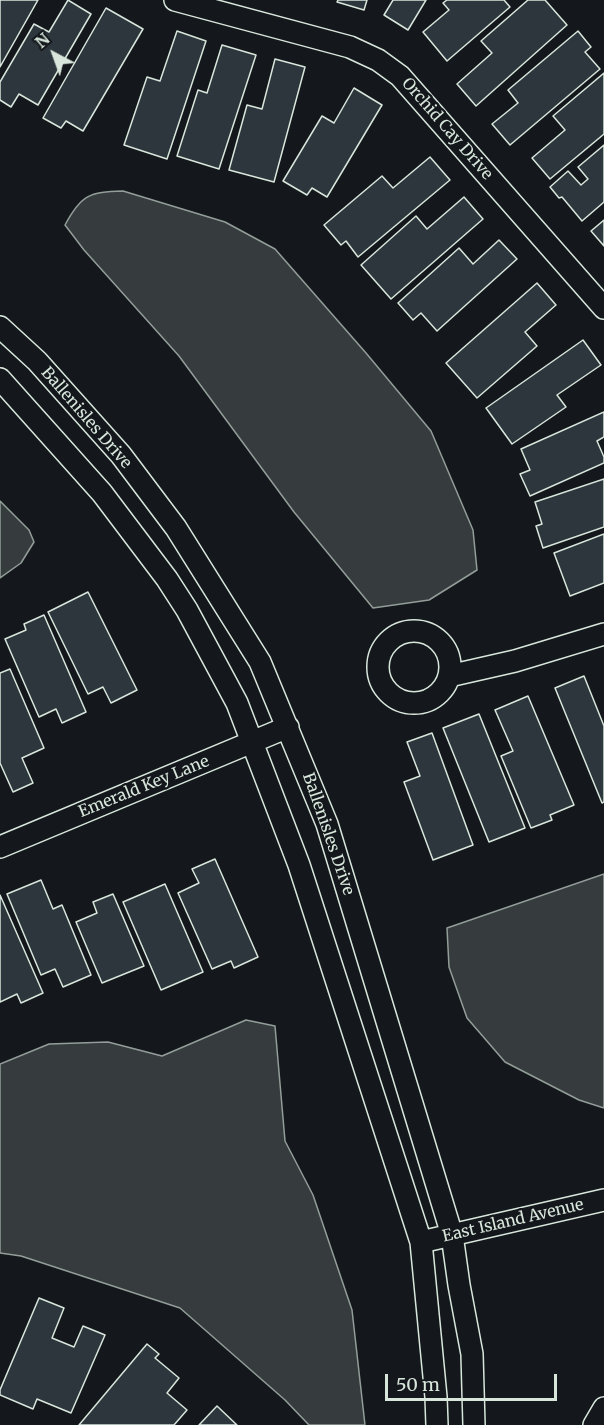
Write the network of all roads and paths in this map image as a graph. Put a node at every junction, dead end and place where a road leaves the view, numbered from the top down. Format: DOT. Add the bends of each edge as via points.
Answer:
graph roads {
  1 [pos="175,0"];
  2 [pos="604,308"];
  3 [pos="0,327"];
  4 [pos="0,380"];
  5 [pos="604,634"];
  6 [pos="449,676"];
  7 [pos="288,727"];
  8 [pos="251,743"];
  9 [pos="0,847"];
  10 [pos="604,1200"];
  11 [pos="452,1235"];
  12 [pos="421,1242"];
  13 [pos="604,1408"];
  14 [pos="437,1425"];
  15 [pos="474,1425"];
  16 [pos="594,1425"];
  1 -- 2 [label="street, Orchid Cay Drive" via="350,48 378,60 400,76"];
  3 -- 7 [label="street, Ballenisles Drive" via="37,361 113,446 176,528 260,662"];
  4 -- 8 [label="street" via="102,493 168,579 237,703"];
  5 -- 6 [label="street"];
  7 -- 8 [label="street, Emerald Key Lane"];
  7 -- 11 [label="street, Ballenisles Drive" via="327,824"];
  8 -- 9 [label="street, Emerald Key Lane"];
  8 -- 12 [label="street" via="299,865"];
  10 -- 11 [label="street, East Island Avenue"];
  11 -- 12 [label="street, East Island Avenue"];
  11 -- 15 [label="street, Ballenisles Drive" via="472,1354"];
  12 -- 14 [label="street"];
  13 -- 16 [label="street"];
}
